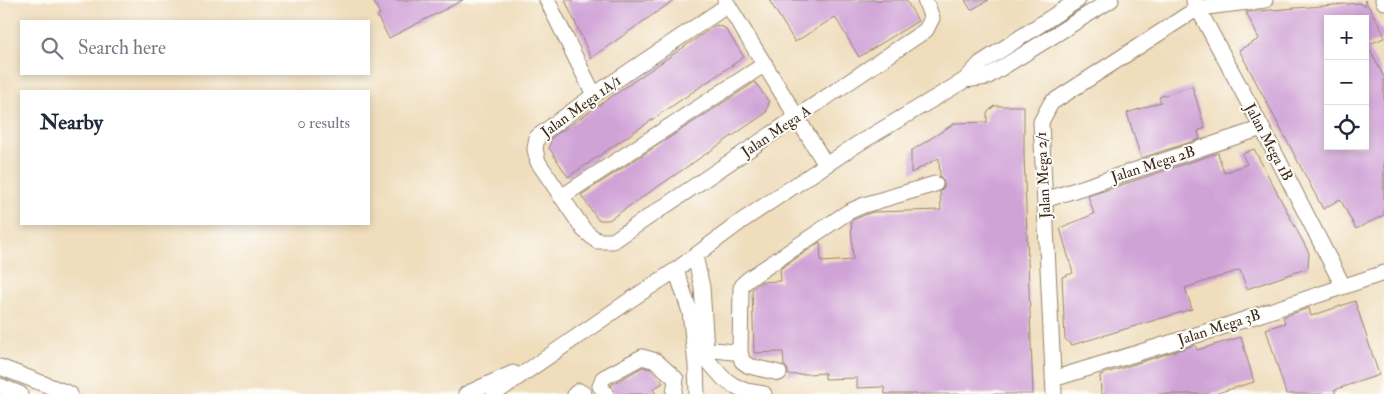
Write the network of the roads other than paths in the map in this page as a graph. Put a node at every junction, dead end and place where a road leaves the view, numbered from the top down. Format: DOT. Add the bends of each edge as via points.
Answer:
graph roads {
  1 [pos="547,0"];
  2 [pos="925,0"];
  3 [pos="1078,0"];
  4 [pos="1111,0"];
  5 [pos="1265,0"];
  6 [pos="727,2"];
  7 [pos="1196,4"];
  8 [pos="765,64"];
  9 [pos="965,80"];
  10 [pos="594,95"];
  11 [pos="798,116"];
  12 [pos="1262,128"];
  13 [pos="826,164"];
  14 [pos="935,184"];
  15 [pos="561,196"];
  16 [pos="1045,200"];
  17 [pos="597,241"];
  18 [pos="695,256"];
  19 [pos="676,270"];
  20 [pos="1384,273"];
  21 [pos="1343,286"];
  22 [pos="706,349"];
  23 [pos="740,351"];
  24 [pos="540,362"];
  25 [pos="0,367"];
  26 [pos="779,373"];
  27 [pos="0,386"];
  28 [pos="1054,387"];
  29 [pos="20,394"];
  30 [pos="70,394"];
  31 [pos="466,394"];
  32 [pos="494,394"];
  33 [pos="575,394"];
  34 [pos="584,394"];
  35 [pos="606,394"];
  36 [pos="674,394"];
  37 [pos="697,394"];
  38 [pos="764,394"];
  1 -- 10 [label="street"];
  2 -- 11 [label="street, Jalan Mega A" via="932,18 926,30"];
  3 -- 9 [label="street" via="981,63"];
  4 -- 9 [label="street" via="988,77"];
  5 -- 7 [label="street"];
  6 -- 8 [label="street"];
  6 -- 10 [label="street, Jalan Mega 1A/1"];
  7 -- 12 [label="street, Jalan Mega 1B"];
  7 -- 16 [label="street, Jalan Mega 2/1" via="1051,103 1041,122"];
  8 -- 11 [label="street"];
  8 -- 15 [label="street"];
  9 -- 13 [label="street"];
  10 -- 15 [label="street, Jalan Mega 1A/1" via="537,137 534,149 538,162"];
  11 -- 13 [label="street"];
  11 -- 17 [label="street, Jalan Mega A" via="613,241"];
  12 -- 16 [label="street, Jalan Mega 2B"];
  12 -- 21 [label="street, Jalan Mega 1B"];
  13 -- 18 [label="street"];
  14 -- 23 [label="street" via="848,212 744,283 741,288"];
  15 -- 17 [label="street, Jalan Mega 1A/1" via="584,230"];
  16 -- 28 [label="street, Jalan Mega 2/1"];
  18 -- 19 [label="street"];
  18 -- 22 [label="street" via="702,287"];
  19 -- 24 [label="street"];
  19 -- 37 [label="street" via="690,312"];
  20 -- 21 [label="street, Jalan Mega 3B"];
  21 -- 28 [label="street, Jalan Mega 3B"];
  22 -- 23 [label="street"];
  22 -- 38 [label="street" via="709,362 723,378 746,391"];
  23 -- 26 [label="street" via="742,361 749,366"];
  24 -- 31 [label="street"];
  24 -- 32 [label="street"];
  25 -- 30 [label="street"];
  27 -- 29 [label="street"];
  33 -- 34 [label="street" via="579,391"];
  35 -- 36 [label="street" via="600,386 603,378 642,357 656,361 676,379"];
}
